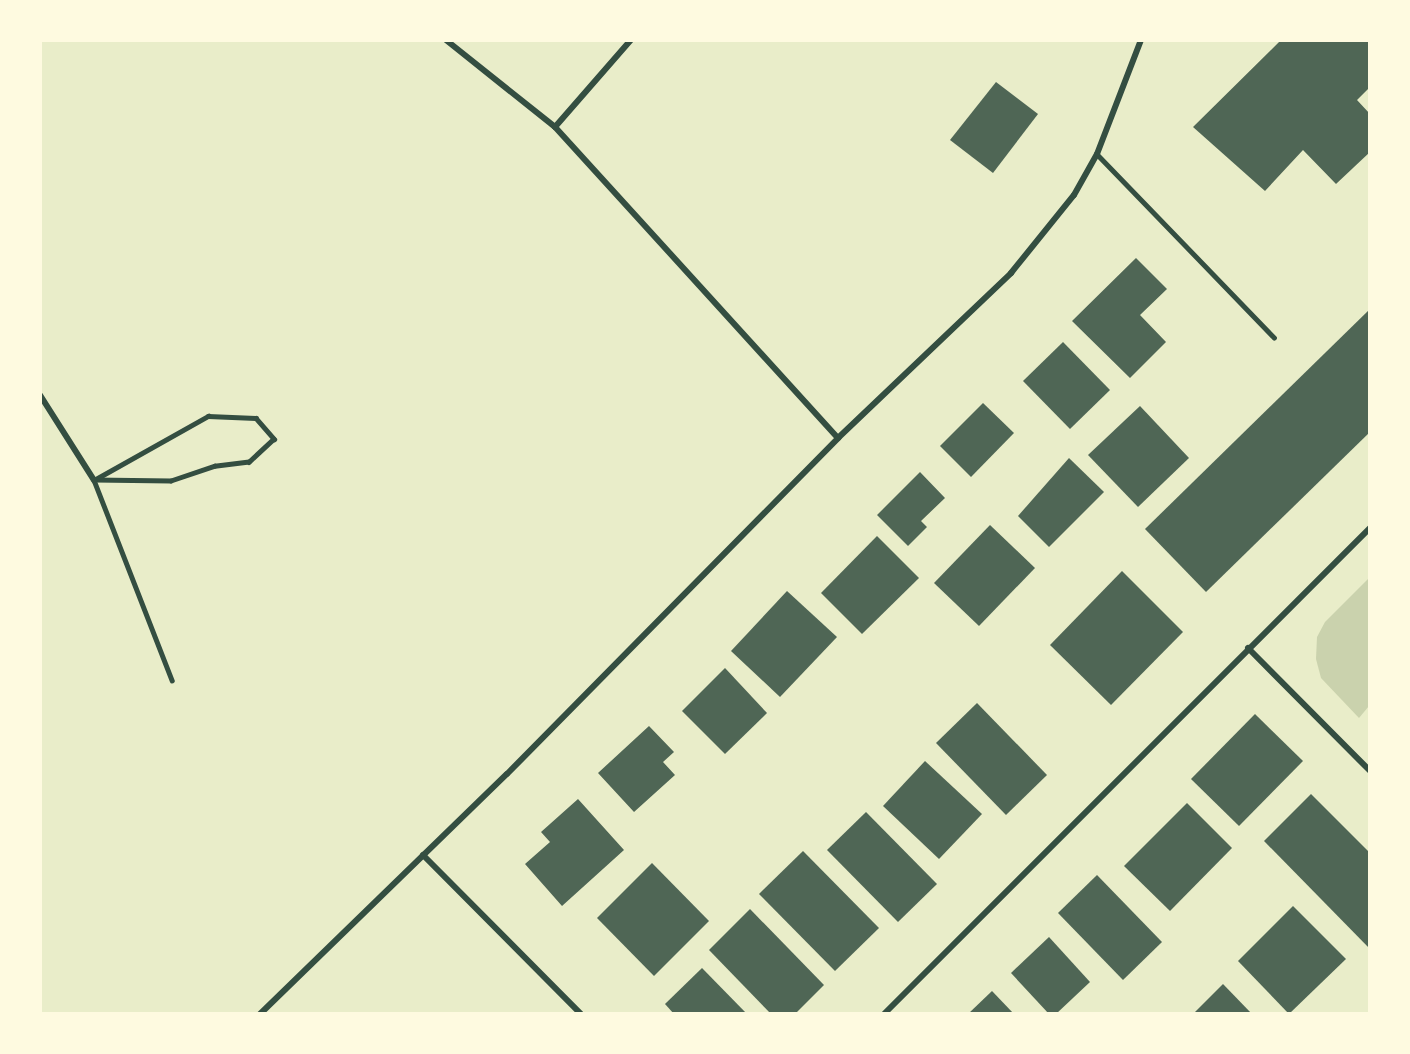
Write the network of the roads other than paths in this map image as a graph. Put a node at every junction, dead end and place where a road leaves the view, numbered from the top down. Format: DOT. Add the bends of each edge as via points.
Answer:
graph roads {
  1 [pos="446,40"];
  2 [pos="632,40"];
  3 [pos="1141,40"];
  4 [pos="555,127"];
  5 [pos="1097,154"];
  6 [pos="1274,338"];
  7 [pos="40,395"];
  8 [pos="838,438"];
  9 [pos="94,480"];
  10 [pos="1370,528"];
  11 [pos="1248,648"];
  12 [pos="172,680"];
  13 [pos="1370,771"];
  14 [pos="423,855"];
  15 [pos="260,1014"];
  16 [pos="581,1014"];
  17 [pos="884,1014"];
  1 -- 4 [label="street"];
  2 -- 4 [label="street"];
  3 -- 5 [label="street"];
  4 -- 8 [label="street"];
  5 -- 6 [label="lane"];
  5 -- 8 [label="street" via="1074,195 1011,273"];
  7 -- 9 [label="street"];
  8 -- 14 [label="street"];
  9 -- 9 [label="lane" via="207,416 256,418 274,439 249,462 215,466 171,481"];
  9 -- 12 [label="lane"];
  10 -- 11 [label="street"];
  11 -- 13 [label="street"];
  11 -- 17 [label="street"];
  14 -- 15 [label="street"];
  14 -- 16 [label="street"];
}
